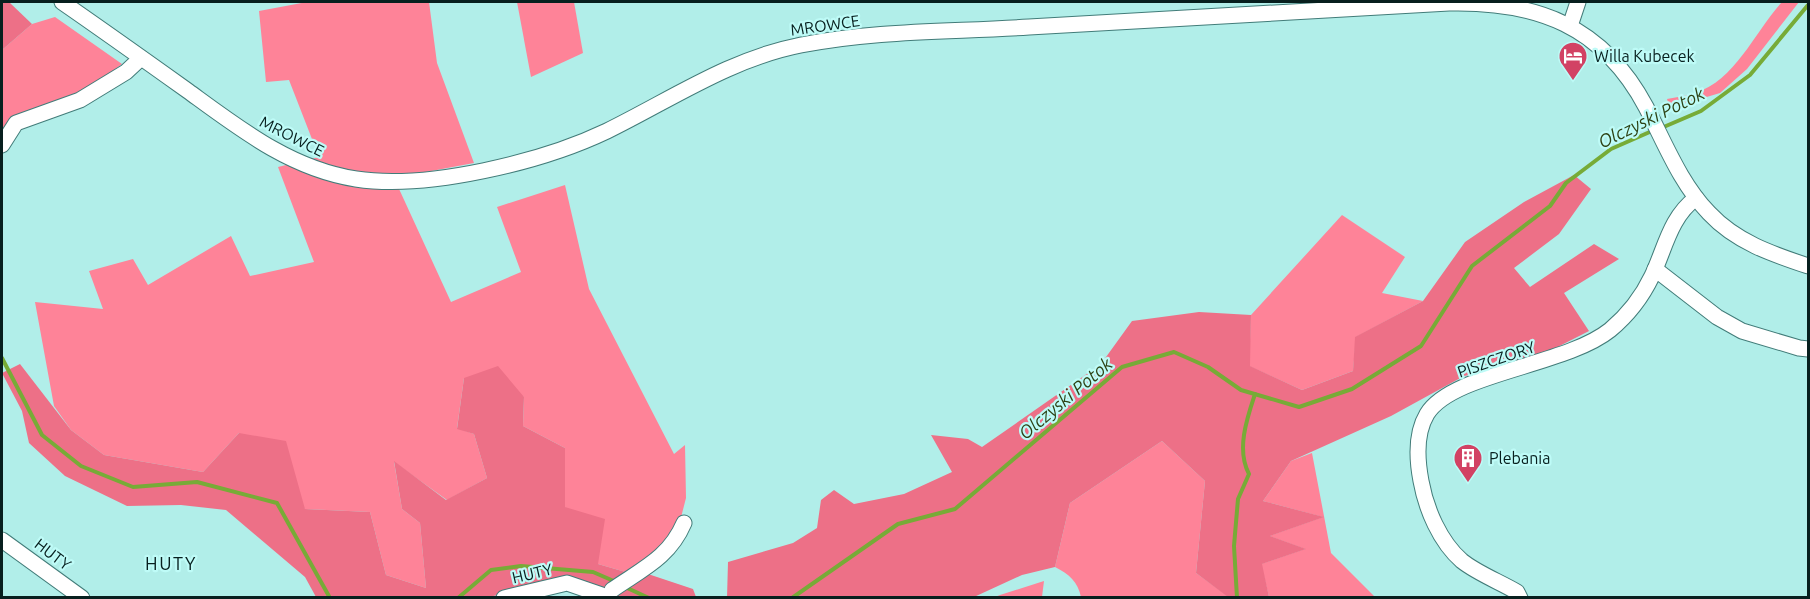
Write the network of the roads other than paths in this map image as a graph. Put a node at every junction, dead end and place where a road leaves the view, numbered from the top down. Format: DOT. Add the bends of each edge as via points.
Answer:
graph roads {
  1 [pos="62,2"];
  2 [pos="1578,2"];
  3 [pos="1570,26"];
  4 [pos="141,58"];
  5 [pos="2,145"];
  6 [pos="1696,198"];
  7 [pos="1809,266"];
  8 [pos="1655,269"];
  9 [pos="1809,348"];
  10 [pos="684,523"];
  11 [pos="2,540"];
  12 [pos="82,597"];
  13 [pos="504,597"];
  14 [pos="1520,597"];
  1 -- 4 [label="street, MROWCE"];
  2 -- 3 [label="street"];
  3 -- 4 [label="street, MROWCE" via="1520,7 1473,2 828,40 782,49 731,66 605,131 551,154 490,169 395,181 347,177 297,162 241,129"];
  3 -- 6 [label="street, MROWCE" via="1613,60 1646,107"];
  4 -- 5 [label="street" via="126,72 80,100 16,123"];
  6 -- 7 [label="street, MROWCE" via="1713,218 1738,237"];
  6 -- 8 [label="street, PISZCZORY" via="1674,223"];
  8 -- 9 [label="street" via="1717,317 1742,331"];
  8 -- 14 [label="street, PISZCZORY" via="1629,312 1607,332 1569,354 1460,389 1437,403 1423,423 1419,468 1429,508 1442,535 1463,562"];
  10 -- 13 [label="street, HUTY" via="664,556 607,593 567,583"];
  11 -- 12 [label="street, HUTY"];
}
